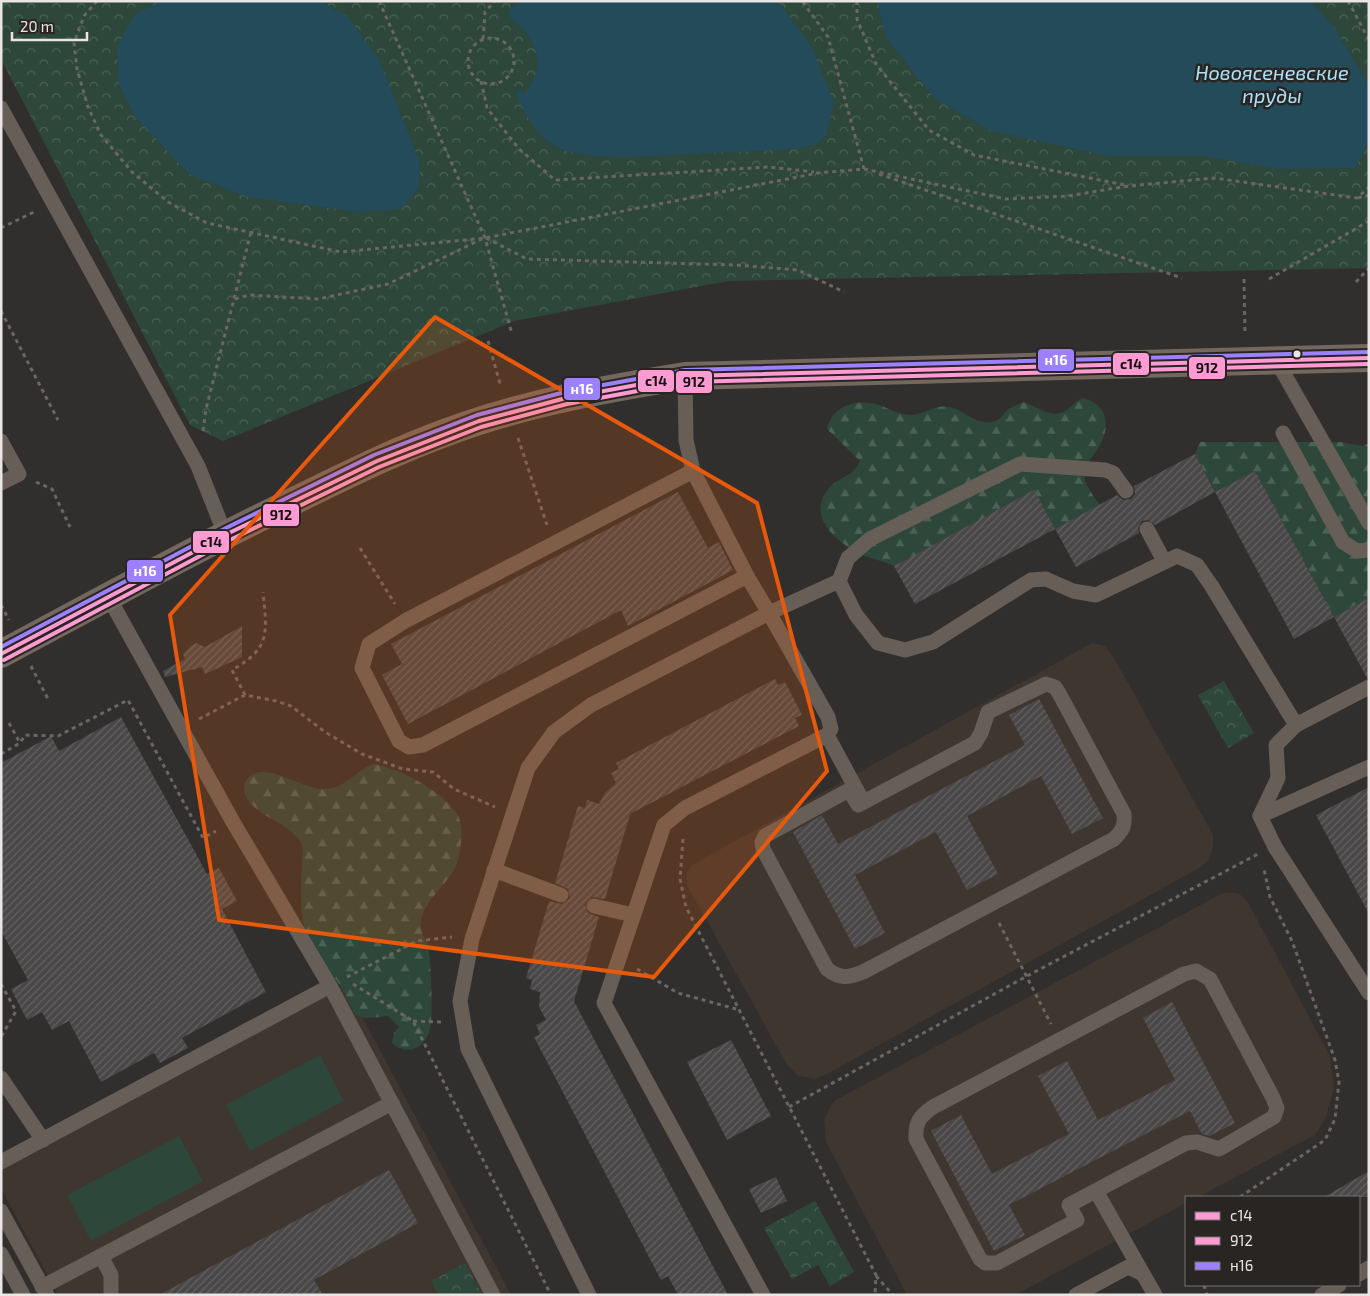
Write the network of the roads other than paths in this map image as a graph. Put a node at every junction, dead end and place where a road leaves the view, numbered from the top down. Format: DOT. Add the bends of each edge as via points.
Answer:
graph roads {
  1 [pos="1,108"];
  2 [pos="1369,358"];
  3 [pos="1276,360"];
  4 [pos="685,376"];
  5 [pos="1283,433"];
  6 [pos="1,441"];
  7 [pos="694,471"];
  8 [pos="1,483"];
  9 [pos="1126,491"];
  10 [pos="1369,523"];
  11 [pos="1147,529"];
  12 [pos="225,534"];
  13 [pos="1369,550"];
  14 [pos="1164,561"];
  15 [pos="747,576"];
  16 [pos="839,581"];
  17 [pos="108,596"];
  18 [pos="769,613"];
  19 [pos="1,654"];
  20 [pos="1369,687"];
  21 [pos="1296,725"];
  22 [pos="827,735"];
  23 [pos="1369,767"];
  24 [pos="863,802"];
  25 [pos="1260,816"];
  26 [pos="494,870"];
  27 [pos="561,895"];
  28 [pos="594,906"];
  29 [pos="632,916"];
  30 [pos="330,986"];
  31 [pos="1369,993"];
  32 [pos="1,1078"];
  33 [pos="392,1103"];
  34 [pos="43,1140"];
  35 [pos="1,1162"];
  36 [pos="1096,1191"];
  37 [pos="1,1211"];
  38 [pos="1,1254"];
  39 [pos="101,1256"];
  40 [pos="1143,1274"];
  41 [pos="1338,1286"];
  42 [pos="45,1291"];
  43 [pos="23,1295"];
  44 [pos="111,1295"];
  45 [pos="493,1295"];
  46 [pos="589,1295"];
  47 [pos="763,1295"];
  48 [pos="1076,1295"];
  49 [pos="1154,1295"];
  50 [pos="1322,1295"];
  1 -- 12 [label="lane" via="198,466"];
  2 -- 3 [label="main road"];
  3 -- 4 [label="main road"];
  3 -- 10 [label="lane"];
  4 -- 7 [label="lane" via="686,440"];
  4 -- 12 [label="main road" via="588,392 450,431 361,468"];
  5 -- 13 [label="lane" via="1343,542 1357,551"];
  6 -- 8 [label="lane" via="20,474"];
  7 -- 15 [label="lane"];
  7 -- 15 [label="lane" via="405,622 369,644 362,668 399,740 410,746 422,745"];
  9 -- 16 [label="lane" via="1113,472 1020,464 870,539 848,558"];
  11 -- 14 [label="lane"];
  12 -- 17 [label="main road"];
  14 -- 16 [label="lane" via="1096,596 1073,591 1046,579 1031,580 933,642 905,650 878,643 856,615"];
  14 -- 21 [label="lane" via="1177,556 1197,564"];
  15 -- 18 [label="lane"];
  16 -- 18 [label="lane"];
  17 -- 19 [label="main road"];
  17 -- 30 [label="lane" via="233,822"];
  18 -- 22 [label="lane" via="828,717 831,728"];
  18 -- 26 [label="lane" via="591,705 554,732 528,768"];
  20 -- 21 [label="lane"];
  21 -- 25 [label="lane" via="1276,746 1278,778"];
  22 -- 24 [label="lane"];
  22 -- 29 [label="lane" via="685,808 664,825"];
  23 -- 25 [label="lane"];
  24 -- 24 [label="lane" via="858,805 849,790 769,833 762,842 827,969 837,976 849,978 1114,839 1125,824 1124,814 1055,687 1046,684 988,712 981,734 974,743"];
  25 -- 31 [label="lane" via="1275,847"];
  26 -- 27 [label="lane"];
  26 -- 46 [label="lane" via="472,939 460,1001 468,1049"];
  28 -- 29 [label="lane"];
  29 -- 47 [label="lane" via="604,1003"];
  30 -- 33 [label="lane"];
  30 -- 34 [label="lane"];
  32 -- 34 [label="lane"];
  33 -- 39 [label="lane"];
  33 -- 45 [label="lane"];
  34 -- 35 [label="lane"];
  36 -- 36 [label="lane" via="1069,1205 1077,1220 997,1263 985,1263 916,1139 915,1127 920,1116 933,1107 1184,974 1203,973 1210,979 1277,1108 1274,1117 1219,1149 1198,1142 1186,1143"];
  36 -- 40 [label="lane"];
  37 -- 42 [label="lane"];
  38 -- 43 [label="lane"];
  39 -- 42 [label="lane"];
  39 -- 44 [label="lane" via="111,1275"];
  40 -- 48 [label="lane" via="1128,1267"];
  40 -- 49 [label="lane"];
  41 -- 50 [label="lane"];
}
